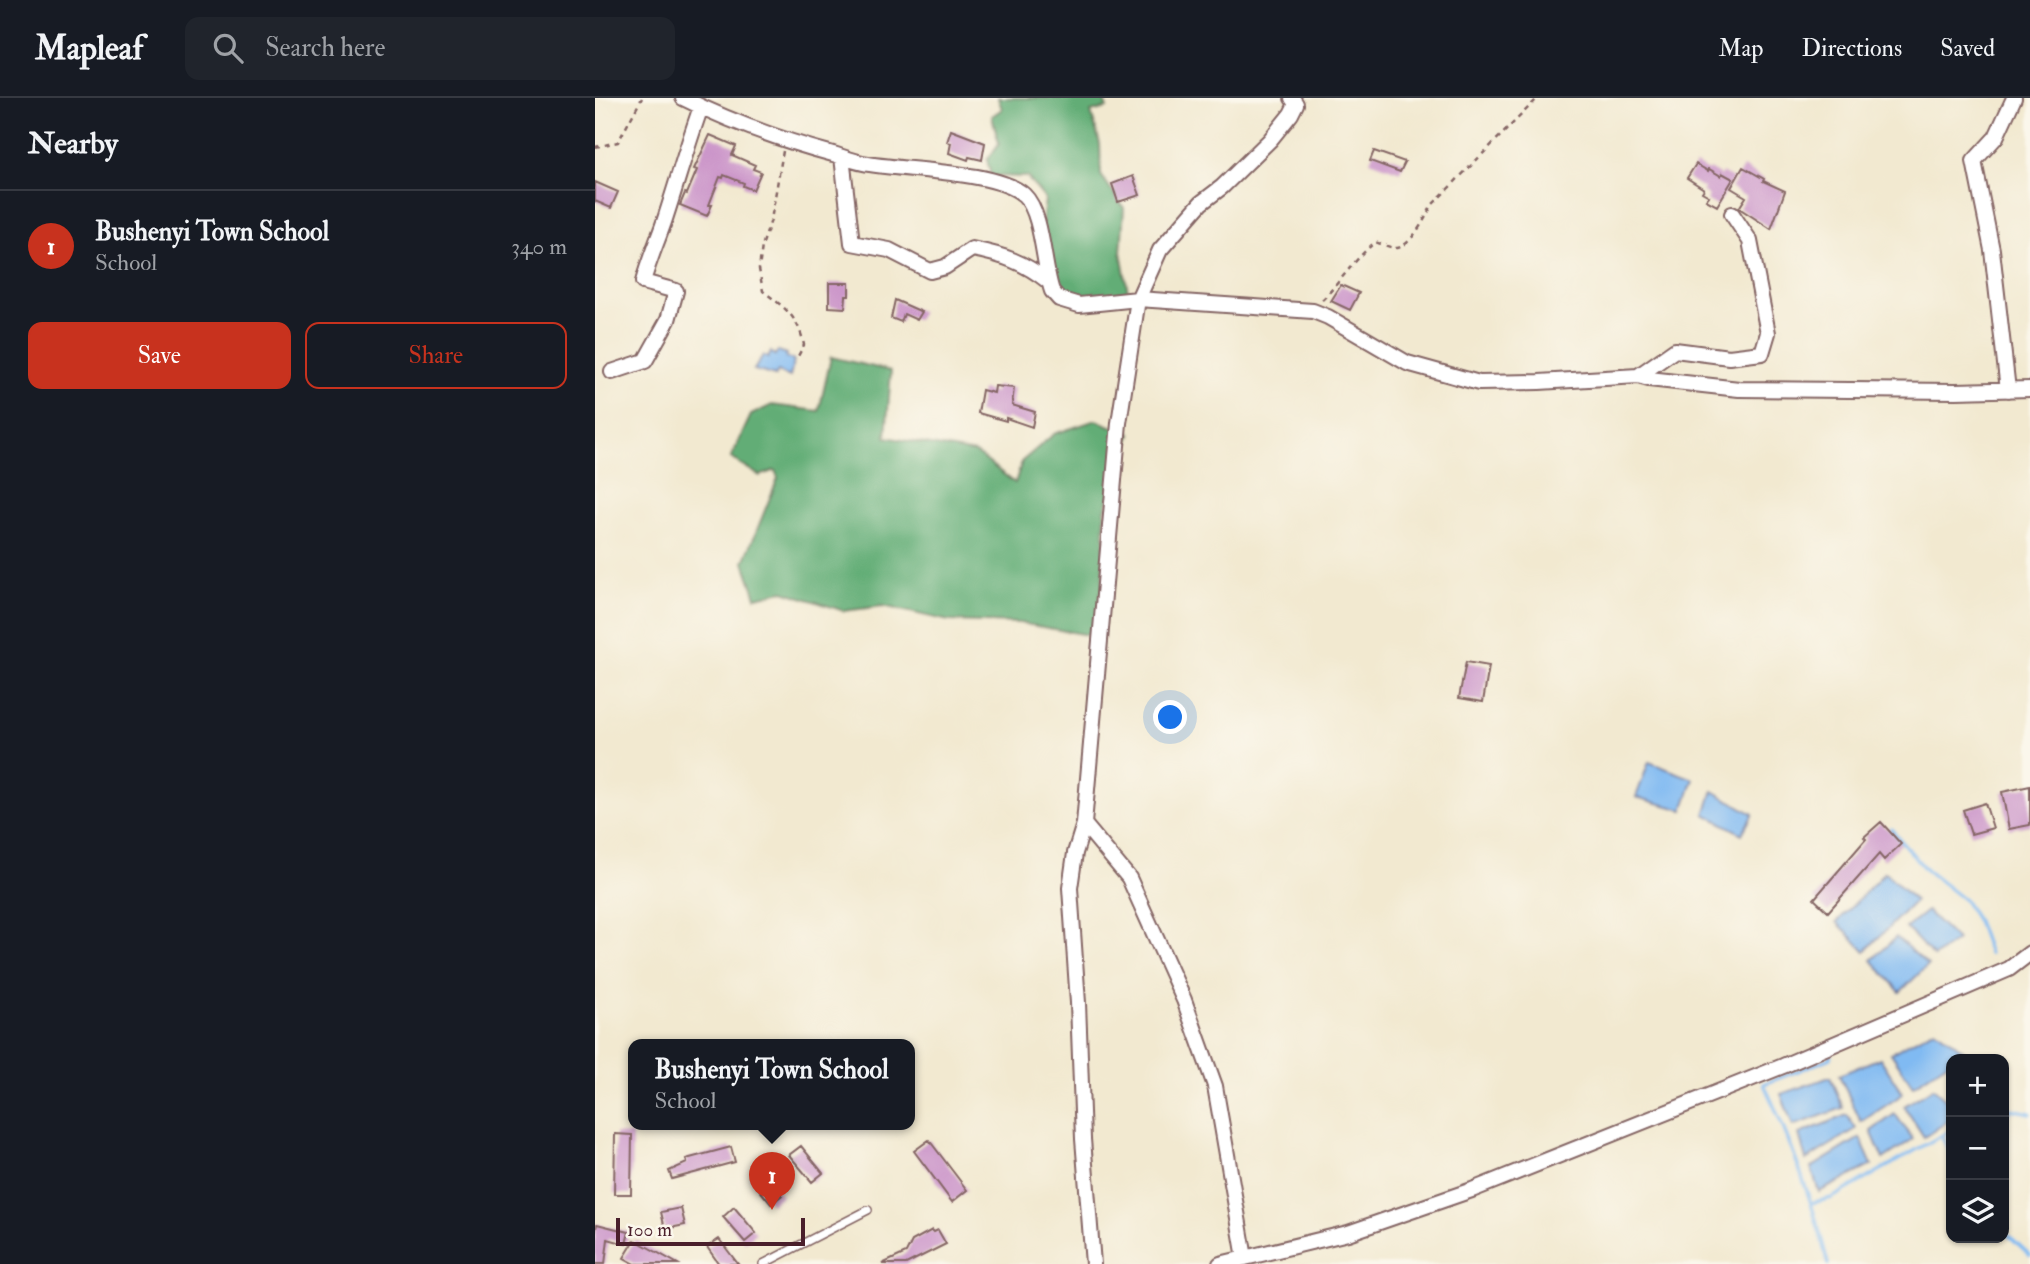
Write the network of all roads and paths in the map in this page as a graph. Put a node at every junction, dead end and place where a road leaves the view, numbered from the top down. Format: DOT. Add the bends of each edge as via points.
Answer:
graph roads {
  1 [pos="642,98"];
  2 [pos="683,98"];
  3 [pos="1291,98"];
  4 [pos="1538,98"];
  5 [pos="2014,98"];
  6 [pos="701,107"];
  7 [pos="785,141"];
  8 [pos="595,147"];
  9 [pos="842,157"];
  10 [pos="1732,214"];
  11 [pos="1049,282"];
  12 [pos="1138,299"];
  13 [pos="1313,310"];
  14 [pos="797,358"];
  15 [pos="612,372"];
  16 [pos="1639,376"];
  17 [pos="2030,389"];
  18 [pos="2008,390"];
  19 [pos="1084,824"];
  20 [pos="2030,953"];
  21 [pos="868,1210"];
  22 [pos="1245,1258"];
  23 [pos="763,1264"];
  24 [pos="1093,1264"];
  25 [pos="1220,1264"];
  1 -- 8 [label="path" via="618,142"];
  2 -- 6 [label="street"];
  3 -- 12 [label="street" via="1296,104 1291,114 1270,140 1201,203 1160,250"];
  4 -- 13 [label="path" via="1431,205 1422,225 1402,246 1375,242"];
  5 -- 18 [label="street" via="1996,137 1974,161 1992,250"];
  6 -- 7 [label="street"];
  6 -- 15 [label="street" via="643,282 675,291 668,320 645,361"];
  7 -- 9 [label="street"];
  7 -- 14 [label="path" via="759,269 763,291 800,326 804,345"];
  9 -- 11 [label="street" via="1013,187 1026,197 1035,216"];
  9 -- 11 [label="street" via="852,243 890,250 930,271 972,249 998,254 1031,268"];
  10 -- 16 [label="street" via="1750,241 1768,333 1762,353 1729,357 1675,350"];
  11 -- 12 [label="street" via="1059,299 1079,305"];
  12 -- 13 [label="street"];
  12 -- 19 [label="street" via="1119,423"];
  13 -- 16 [label="street" via="1407,363 1479,383"];
  16 -- 18 [label="street" via="1739,389"];
  17 -- 18 [label="street"];
  19 -- 22 [label="street" via="1129,878 1184,1000 1215,1086"];
  19 -- 24 [label="street" via="1070,888"];
  20 -- 22 [label="street" via="2009,969 1783,1066 1472,1190 1348,1233"];
  21 -- 23 [label="lane"];
  22 -- 25 [label="street"];
}
